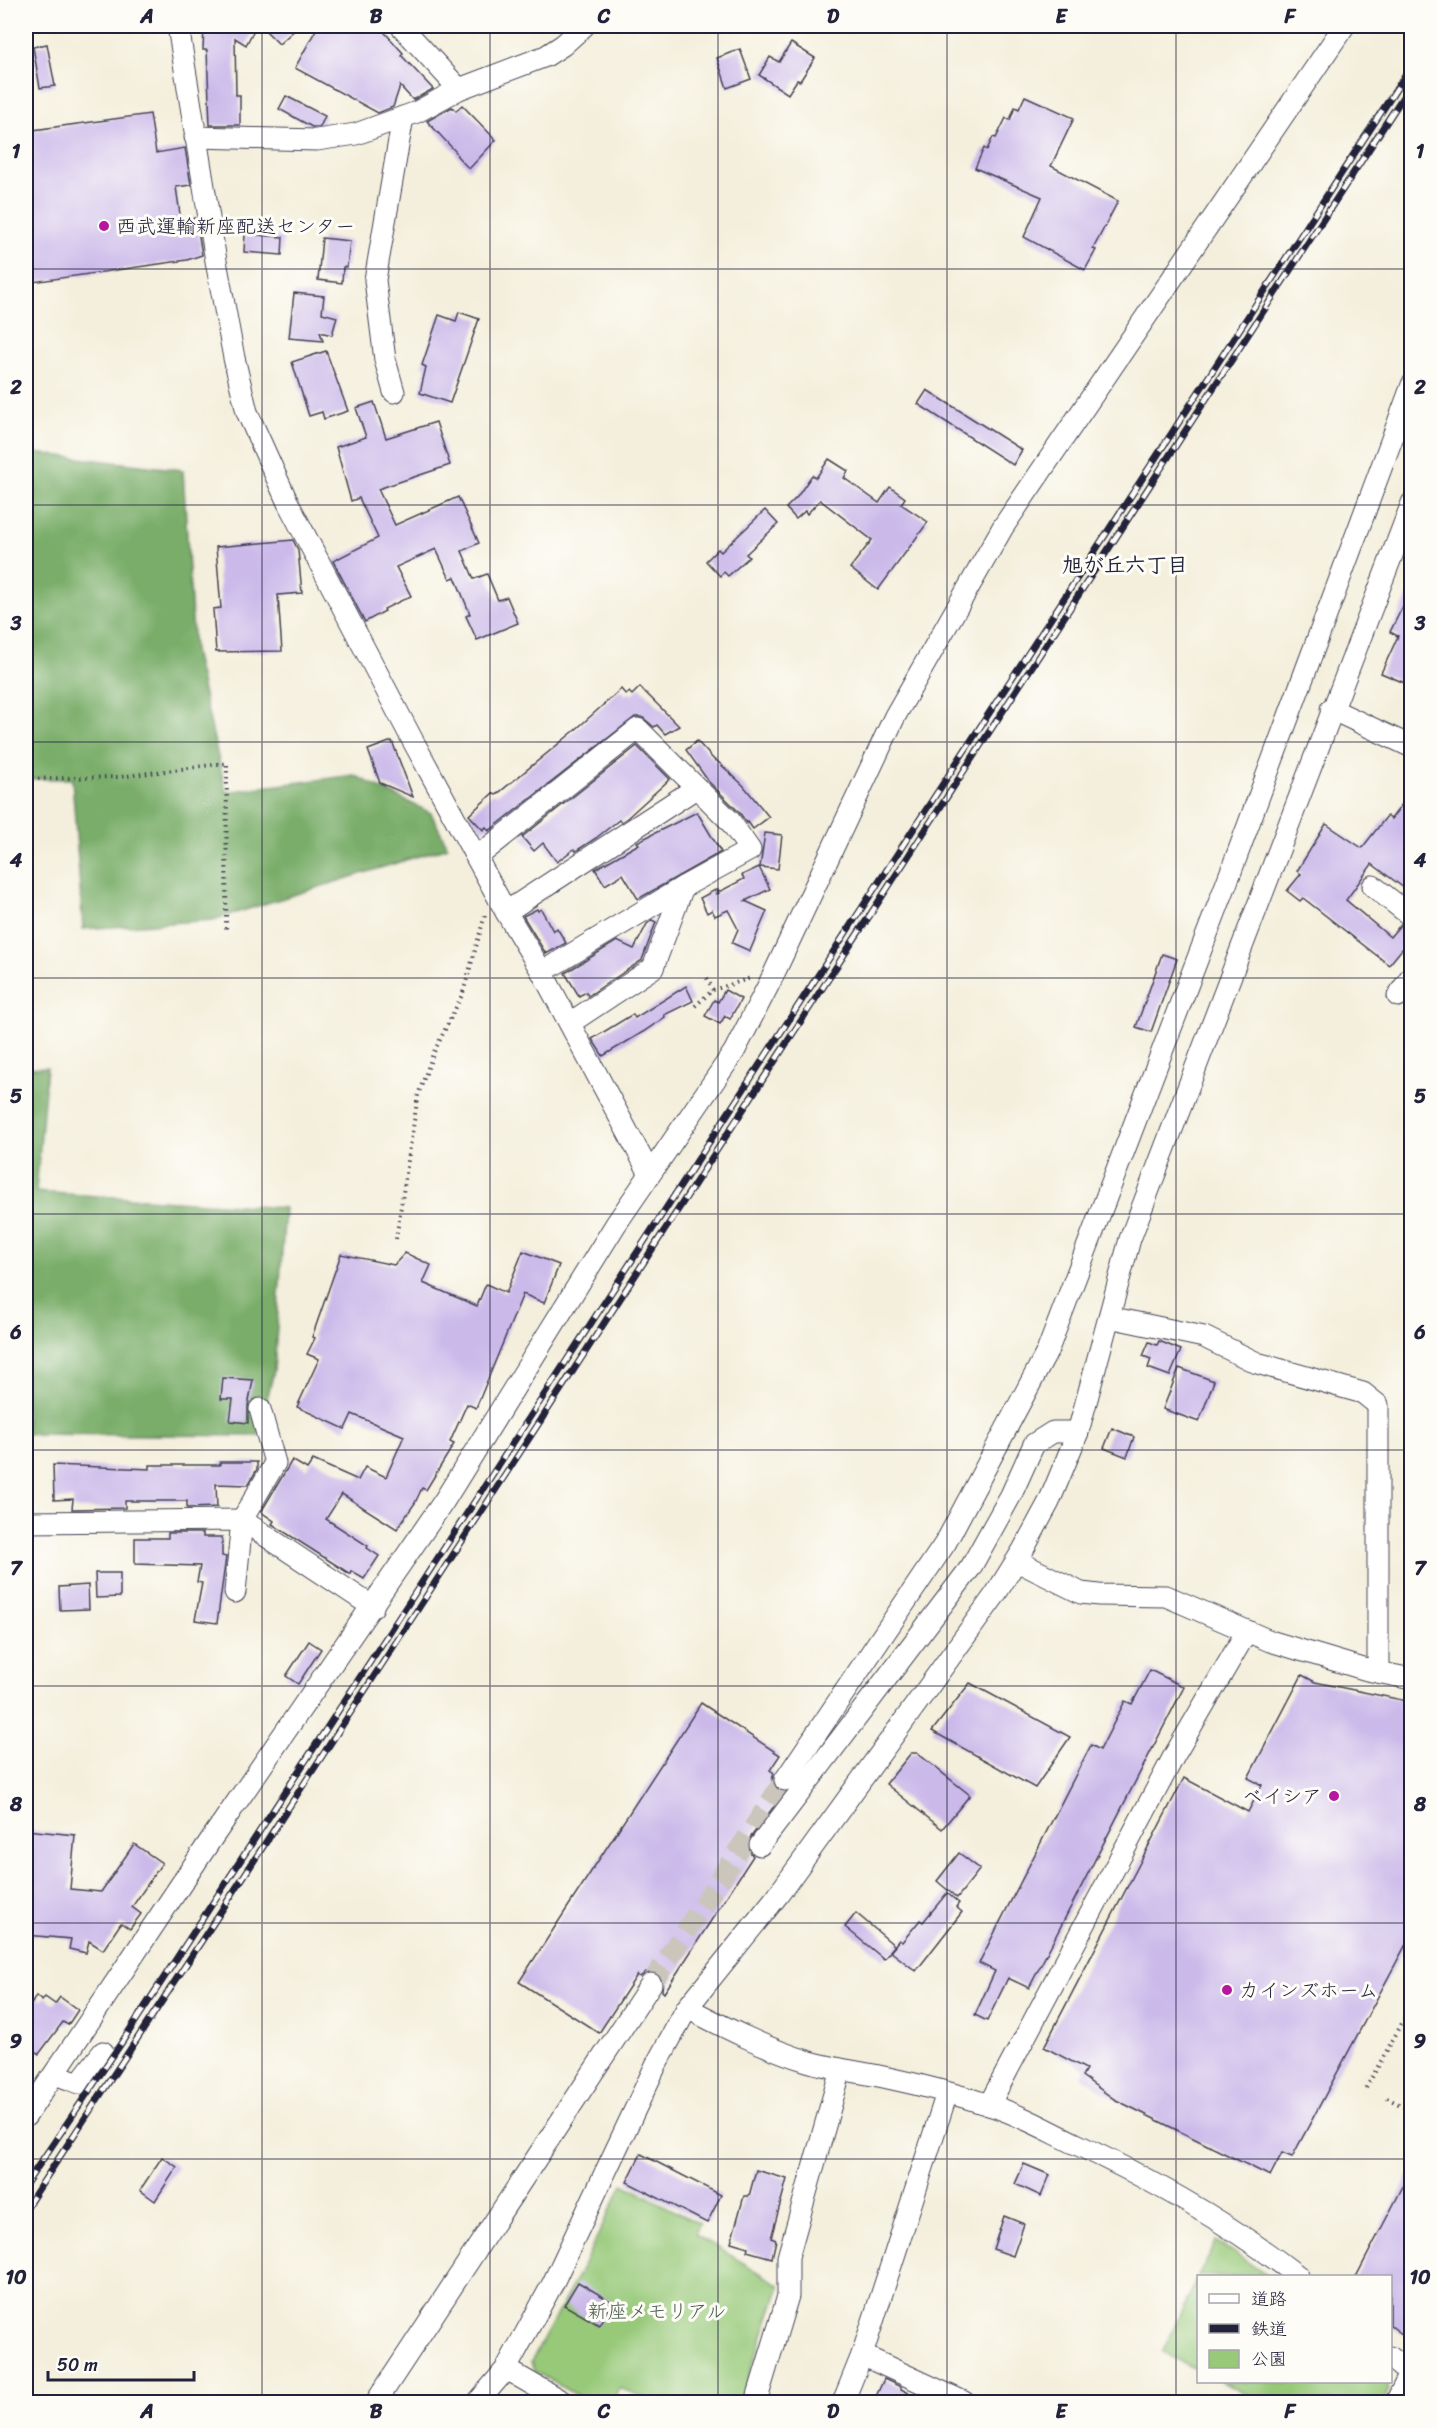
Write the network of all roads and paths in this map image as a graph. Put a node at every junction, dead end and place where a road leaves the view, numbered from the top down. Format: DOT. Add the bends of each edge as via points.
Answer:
graph roads {
  1 [pos="178,26"];
  2 [pos="401,26"];
  3 [pos="584,26"];
  4 [pos="1344,26"];
  5 [pos="459,89"];
  6 [pos="403,117"];
  7 [pos="195,137"];
  8 [pos="1412,385"];
  9 [pos="394,392"];
  10 [pos="1412,503"];
  11 [pos="1331,709"];
  12 [pos="1412,747"];
  13 [pos="26,779"];
  14 [pos="696,788"];
  15 [pos="477,857"];
  16 [pos="683,887"];
  17 [pos="1372,887"];
  18 [pos="493,888"];
  19 [pos="506,912"];
  20 [pos="1412,917"];
  21 [pos="226,933"];
  22 [pos="542,972"];
  23 [pos="1412,975"];
  24 [pos="752,977"];
  25 [pos="707,978"];
  26 [pos="713,990"];
  27 [pos="1398,996"];
  28 [pos="695,1006"];
  29 [pos="570,1023"];
  30 [pos="650,1172"];
  31 [pos="396,1239"];
  32 [pos="1109,1317"];
  33 [pos="260,1409"];
  34 [pos="1078,1432"];
  35 [pos="242,1520"];
  36 [pos="26,1522"];
  37 [pos="1017,1561"];
  38 [pos="234,1592"];
  39 [pos="373,1607"];
  40 [pos="1247,1631"];
  41 [pos="1378,1672"];
  42 [pos="1412,1679"];
  43 [pos="785,1780"];
  44 [pos="760,1845"];
  45 [pos="651,1984"];
  46 [pos="1412,1998"];
  47 [pos="687,2008"];
  48 [pos="1411,2009"];
  49 [pos="103,2052"];
  50 [pos="841,2069"];
  51 [pos="55,2074"];
  52 [pos="1366,2088"];
  53 [pos="947,2093"];
  54 [pos="1387,2098"];
  55 [pos="989,2105"];
  56 [pos="1412,2111"];
  57 [pos="26,2116"];
  58 [pos="1295,2275"];
  59 [pos="862,2355"];
  60 [pos="1392,2359"];
  61 [pos="506,2369"];
  62 [pos="1411,2374"];
  63 [pos="376,2403"];
  64 [pos="478,2403"];
  65 [pos="563,2403"];
  66 [pos="756,2403"];
  67 [pos="843,2403"];
  68 [pos="964,2403"];
  69 [pos="1396,2403"];
  1 -- 7 [label="street"];
  2 -- 5 [label="street"];
  3 -- 5 [label="street" via="546,56"];
  4 -- 30 [label="street" via="1003,527 895,716 734,1052"];
  5 -- 6 [label="street"];
  6 -- 7 [label="street" via="356,134 317,140"];
  6 -- 9 [label="street" via="375,280 385,360"];
  7 -- 15 [label="street" via="247,412 288,503"];
  8 -- 43 [label="street" via="1047,1352 946,1542"];
  10 -- 11 [label="street"];
  11 -- 12 [label="street"];
  11 -- 32 [label="street" via="1130,1239"];
  13 -- 21 [label="path" via="119,777 227,763"];
  14 -- 15 [label="street" via="638,729"];
  14 -- 16 [label="street" via="730,821 750,850"];
  14 -- 19 [label="street"];
  15 -- 18 [label="street"];
  16 -- 22 [label="street"];
  16 -- 29 [label="street" via="653,968"];
  17 -- 20 [label="street"];
  18 -- 19 [label="street"];
  18 -- 31 [label="path" via="463,993 432,1054 418,1095"];
  19 -- 22 [label="street"];
  22 -- 29 [label="street"];
  23 -- 27 [label="street"];
  24 -- 26 [label="path"];
  25 -- 26 [label="path"];
  26 -- 28 [label="path"];
  29 -- 30 [label="street"];
  30 -- 39 [label="street"];
  32 -- 34 [label="street"];
  32 -- 41 [label="street" via="1204,1337 1257,1363 1363,1393 1378,1405"];
  33 -- 35 [label="street" via="275,1463"];
  34 -- 37 [label="street" via="1049,1502"];
  34 -- 44 [label="street" via="1053,1432 1034,1444 971,1567"];
  35 -- 36 [label="street"];
  35 -- 38 [label="street"];
  35 -- 39 [label="street"];
  37 -- 40 [label="street" via="1081,1593 1166,1596"];
  37 -- 47 [label="street" via="778,1895"];
  39 -- 51 [label="street" via="210,1841"];
  40 -- 41 [label="street"];
  40 -- 55 [label="street" via="1174,1756"];
  41 -- 42 [label="street"];
  45 -- 63 [label="street"];
  46 -- 48 [label="path" via="1406,2007"];
  47 -- 50 [label="street" via="751,2041"];
  47 -- 61 [label="street" via="553,2283"];
  48 -- 52 [label="path"];
  49 -- 51 [label="street" via="79,2083"];
  50 -- 53 [label="street"];
  50 -- 66 [label="street" via="788,2258 788,2296"];
  51 -- 57 [label="street"];
  53 -- 55 [label="street"];
  53 -- 59 [label="street"];
  54 -- 56 [label="path"];
  55 -- 58 [label="street" via="1134,2172 1238,2232"];
  59 -- 67 [label="street"];
  59 -- 68 [label="street"];
  60 -- 62 [label="street"];
  61 -- 64 [label="street"];
  61 -- 65 [label="street"];
  62 -- 69 [label="street"];
}
